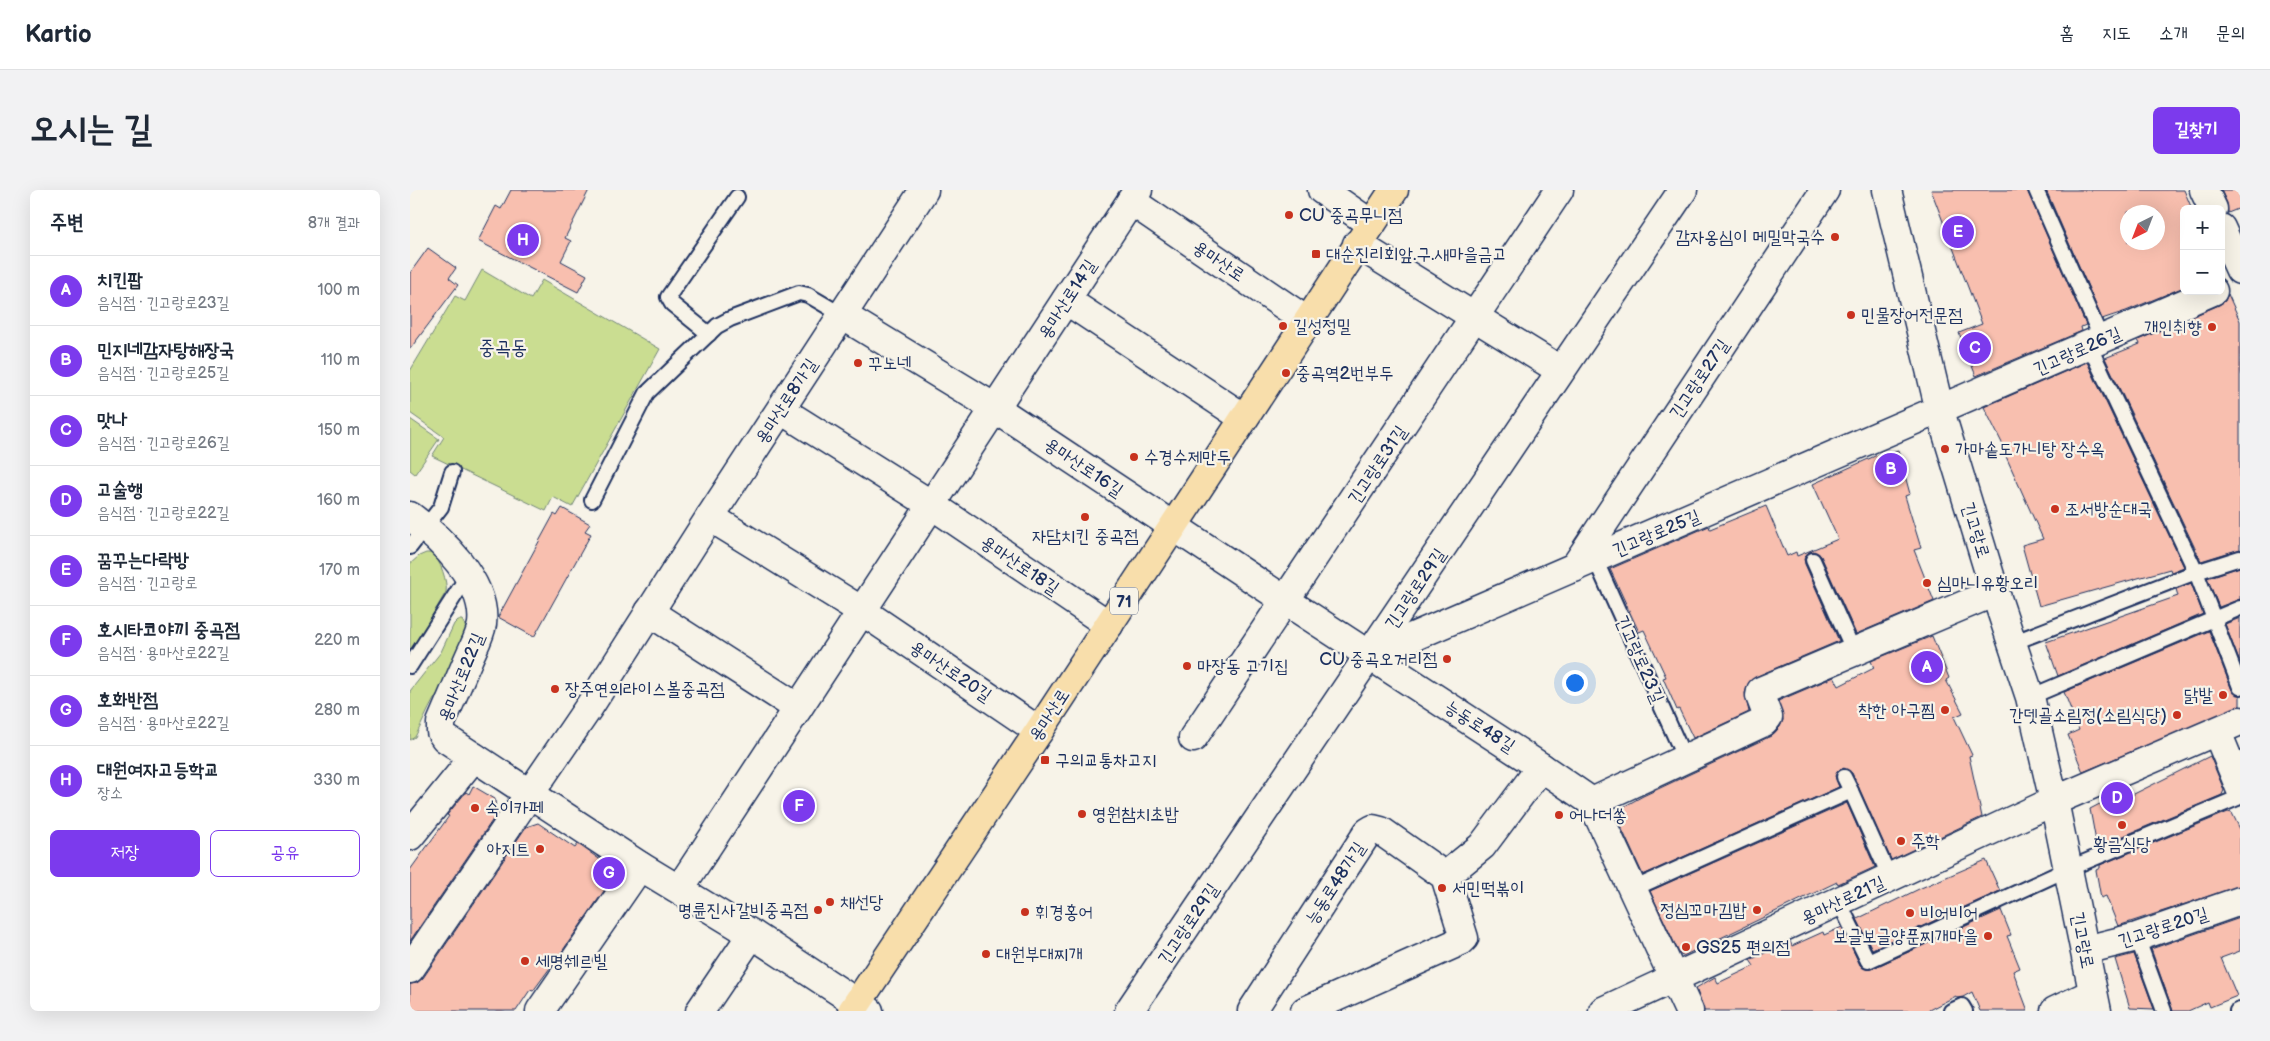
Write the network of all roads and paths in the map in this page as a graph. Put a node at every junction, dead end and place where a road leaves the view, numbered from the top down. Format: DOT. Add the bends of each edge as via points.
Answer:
graph roads {
  1 [pos="924,190"];
  2 [pos="1322,190"];
  3 [pos="1394,190"];
  4 [pos="1559,190"];
  5 [pos="1683,190"];
  6 [pos="1825,190"];
  7 [pos="1886,190"];
  8 [pos="2036,190"];
  9 [pos="2204,190"];
  10 [pos="1134,196"];
  11 [pos="737,197"];
  12 [pos="2210,205"];
  13 [pos="1364,234"];
  14 [pos="2225,237"];
  15 [pos="2240,270"];
  16 [pos="2240,279"];
  17 [pos="2225,286"];
  18 [pos="2204,295"];
  19 [pos="1066,300"];
  20 [pos="842,314"];
  21 [pos="1475,318"];
  22 [pos="1307,321"];
  23 [pos="709,334"];
  24 [pos="2096,342"];
  25 [pos="1560,370"];
  26 [pos="995,408"];
  27 [pos="781,410"];
  28 [pos="1940,411"];
  29 [pos="1244,418"];
  30 [pos="452,472"];
  31 [pos="592,500"];
  32 [pos="932,505"];
  33 [pos="710,517"];
  34 [pos="1173,527"];
  35 [pos="415,530"];
  36 [pos="2240,558"];
  37 [pos="1813,560"];
  38 [pos="1584,564"];
  39 [pos="2196,572"];
  40 [pos="468,576"];
  41 [pos="1995,592"];
  42 [pos="1286,601"];
  43 [pos="2240,608"];
  44 [pos="862,611"];
  45 [pos="649,612"];
  46 [pos="2213,617"];
  47 [pos="1109,625"];
  48 [pos="2012,643"];
  49 [pos="1854,652"];
  50 [pos="1371,655"];
  51 [pos="410,666"];
  52 [pos="2240,687"];
  53 [pos="2030,697"];
  54 [pos="798,708"];
  55 [pos="2229,727"];
  56 [pos="1039,731"];
  57 [pos="1193,738"];
  58 [pos="474,757"];
  59 [pos="1685,759"];
  60 [pos="1541,767"];
  61 [pos="1844,777"];
  62 [pos="2240,788"];
  63 [pos="1851,791"];
  64 [pos="531,793"];
  65 [pos="2240,797"];
  66 [pos="2054,801"];
  67 [pos="1592,802"];
  68 [pos="410,836"];
  69 [pos="640,866"];
  70 [pos="2068,869"];
  71 [pos="1445,876"];
  72 [pos="1890,878"];
  73 [pos="680,888"];
  74 [pos="1632,888"];
  75 [pos="2240,901"];
  76 [pos="1839,902"];
  77 [pos="752,934"];
  78 [pos="2137,937"];
  79 [pos="2085,950"];
  80 [pos="410,969"];
  81 [pos="1674,979"];
  82 [pos="2095,1002"];
  83 [pos="860,1008"];
  84 [pos="540,1011"];
  85 [pos="700,1011"];
  86 [pos="1129,1011"];
  87 [pos="1252,1011"];
  88 [pos="1305,1011"];
  89 [pos="1603,1011"];
  90 [pos="1689,1011"];
  91 [pos="1951,1011"];
  92 [pos="1965,1011"];
  93 [pos="2055,1011"];
  94 [pos="2164,1011"];
  1 -- 20 [label="street, 용마산로8가길"];
  2 -- 13 [label="street"];
  3 -- 13 [label="main road, 용마산로 / 71"];
  4 -- 21 [label="street, 긴고랑로31길"];
  5 -- 25 [label="street, 긴고랑로29길"];
  6 -- 38 [label="street, 긴고랑로27길"];
  7 -- 28 [label="street, 긴고랑로"];
  8 -- 24 [label="lane"];
  9 -- 12 [label="street"];
  10 -- 19 [label="street, 용마산로14길"];
  10 -- 22 [label="street, 용마산로"];
  11 -- 23 [label="lane" via="668,297 675,307"];
  13 -- 21 [label="street"];
  13 -- 22 [label="main road, 용마산로 / 71"];
  14 -- 15 [label="street"];
  16 -- 17 [label="street"];
  18 -- 24 [label="street, 긴고랑로26길"];
  19 -- 26 [label="street, 용마산로14길"];
  19 -- 29 [label="street"];
  20 -- 23 [label="lane" via="799,292 730,319"];
  20 -- 26 [label="street, 용마산로16길"];
  20 -- 27 [label="street, 용마산로8가길"];
  21 -- 25 [label="street"];
  21 -- 42 [label="street, 긴고랑로31길"];
  22 -- 29 [label="main road, 용마산로 / 71"];
  23 -- 31 [label="lane" via="647,393"];
  24 -- 28 [label="street, 긴고랑로26길"];
  24 -- 39 [label="lane"];
  25 -- 50 [label="street, 긴고랑로29길"];
  26 -- 32 [label="street"];
  26 -- 34 [label="street, 용마산로16길"];
  27 -- 32 [label="street, 용마산로18길"];
  27 -- 33 [label="street, 용마산로8가길"];
  28 -- 38 [label="street, 긴고랑로25길"];
  28 -- 41 [label="street, 긴고랑로"];
  29 -- 34 [label="main road, 용마산로 / 71"];
  30 -- 35 [label="lane" via="444,500"];
  32 -- 44 [label="street"];
  32 -- 47 [label="street, 용마산로18길"];
  33 -- 44 [label="street, 용마산로20길"];
  33 -- 45 [label="street, 용마산로8가길"];
  34 -- 42 [label="street, 능동로48길"];
  34 -- 47 [label="main road, 용마산로 / 71"];
  35 -- 40 [label="street, 용마산로22길" via="450,552"];
  36 -- 39 [label="lane"];
  37 -- 49 [label="lane"];
  38 -- 50 [label="street, 긴고랑로25길"];
  38 -- 59 [label="lane, 긴고랑로23길"];
  39 -- 46 [label="lane"];
  39 -- 48 [label="lane"];
  40 -- 51 [label="lane"];
  40 -- 58 [label="street, 용마산로22길" via="477,592 482,612 480,633 440,727 445,738"];
  41 -- 48 [label="street, 긴고랑로"];
  41 -- 49 [label="street"];
  42 -- 50 [label="street, 능동로48길"];
  42 -- 57 [label="street, 긴고랑로31길"];
  43 -- 46 [label="lane"];
  44 -- 54 [label="street"];
  44 -- 56 [label="street, 용마산로20길"];
  45 -- 54 [label="street"];
  45 -- 64 [label="street, 용마산로8가길"];
  46 -- 52 [label="lane"];
  46 -- 53 [label="lane"];
  47 -- 56 [label="main road, 용마산로 / 71"];
  48 -- 53 [label="street, 긴고랑로"];
  49 -- 59 [label="street" via="1760,692 1768,717 1766,720"];
  50 -- 60 [label="street, 능동로48길"];
  50 -- 86 [label="street, 긴고랑로29길"];
  53 -- 66 [label="street, 긴고랑로"];
  54 -- 73 [label="street"];
  55 -- 62 [label="street"];
  55 -- 66 [label="street, 용마산로21길"];
  56 -- 83 [label="main road, 용마산로 / 71"];
  58 -- 64 [label="street, 용마산로22길"];
  58 -- 68 [label="street"];
  59 -- 67 [label="street"];
  60 -- 67 [label="street, 능동로48길"];
  60 -- 71 [label="street" via="1482,846"];
  61 -- 63 [label="lane"];
  63 -- 72 [label="lane"];
  63 -- 74 [label="lane"];
  64 -- 69 [label="street, 용마산로22길"];
  64 -- 80 [label="street"];
  65 -- 70 [label="lane"];
  66 -- 70 [label="street, 긴고랑로"];
  66 -- 72 [label="street, 용마산로21길"];
  67 -- 74 [label="street"];
  69 -- 73 [label="street, 용마산로22길"];
  69 -- 84 [label="street"];
  70 -- 76 [label="lane" via="1868,961"];
  70 -- 79 [label="street, 긴고랑로"];
  71 -- 87 [label="street, 능동로48가길" via="1381,831 1370,830"];
  71 -- 88 [label="street" via="1465,935 1463,940"];
  72 -- 76 [label="street, 용마산로21길"];
  73 -- 77 [label="street, 용마산로22길"];
  74 -- 81 [label="street"];
  75 -- 78 [label="street, 긴고랑로20길"];
  76 -- 81 [label="street, 용마산로21길"];
  77 -- 83 [label="street, 용마산로22길"];
  77 -- 85 [label="street"];
  78 -- 79 [label="street, 긴고랑로20길"];
  78 -- 94 [label="lane"];
  79 -- 82 [label="street, 긴고랑로"];
  81 -- 89 [label="street, 용마산로21길"];
  81 -- 90 [label="street"];
  82 -- 93 [label="street"];
  91 -- 92 [label="lane" via="1962,1006"];
}
